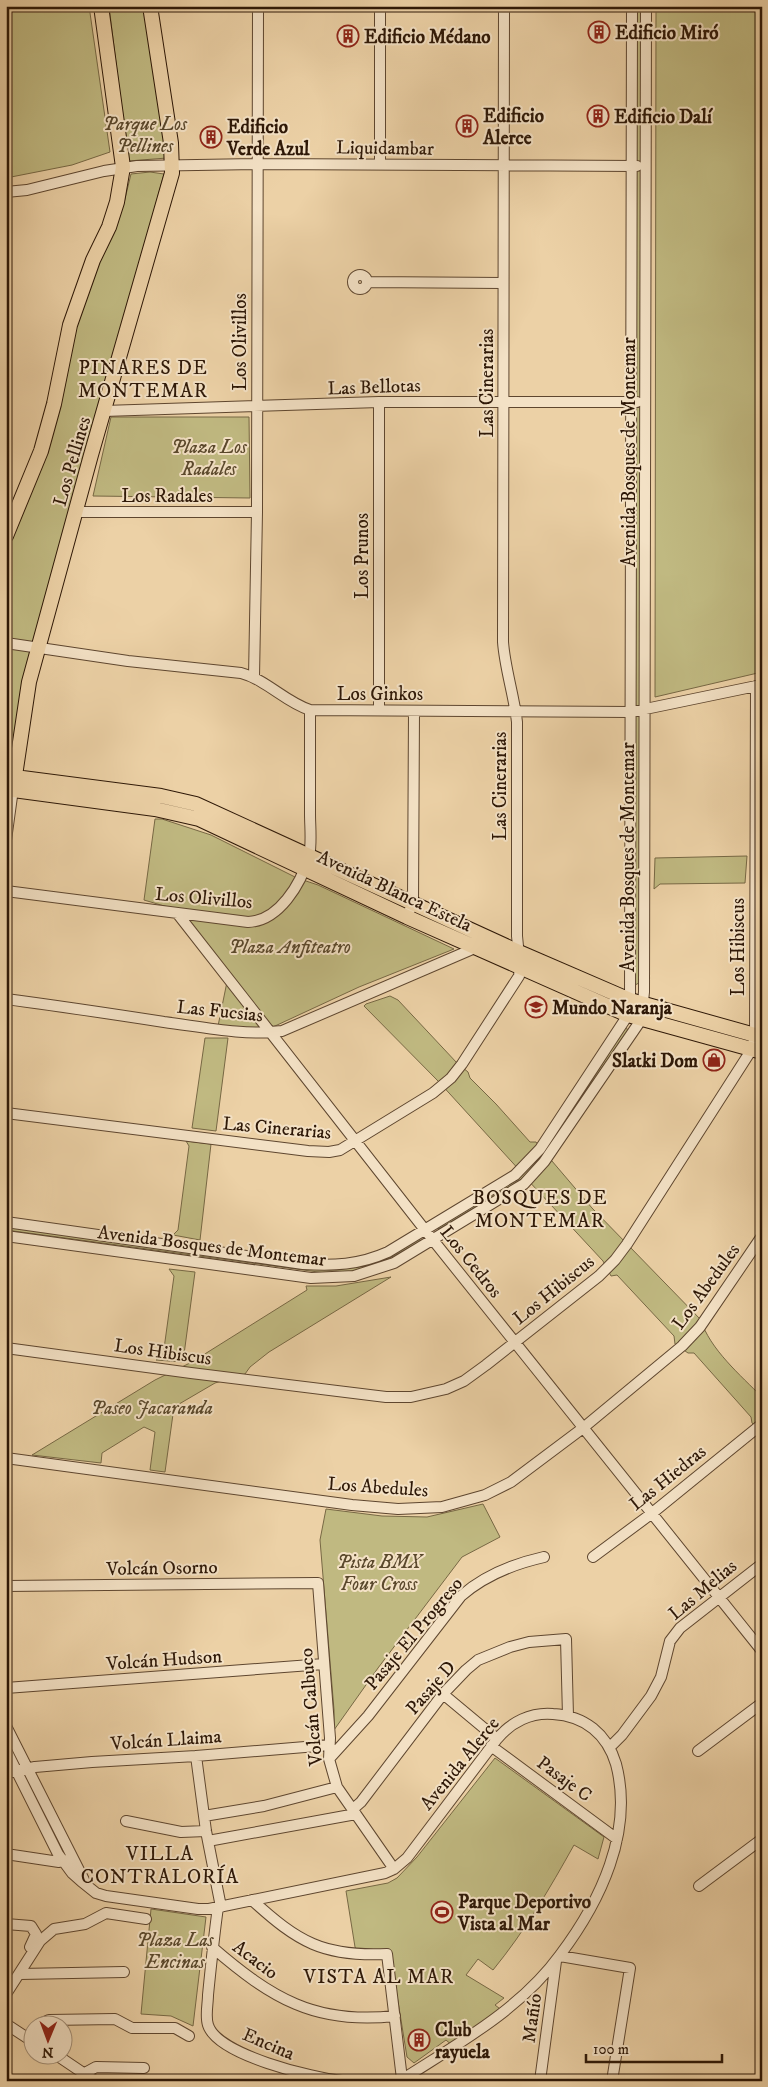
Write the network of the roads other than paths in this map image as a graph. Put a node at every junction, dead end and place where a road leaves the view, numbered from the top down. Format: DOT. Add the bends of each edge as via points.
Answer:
graph roads {
  1 [pos="101,6"];
  2 [pos="150,6"];
  3 [pos="258,6"];
  4 [pos="380,6"];
  5 [pos="504,6"];
  6 [pos="632,6"];
  7 [pos="646,6"];
  8 [pos="257,164"];
  9 [pos="172,165"];
  10 [pos="380,165"];
  11 [pos="646,165"];
  12 [pos="504,166"];
  13 [pos="632,166"];
  14 [pos="123,167"];
  15 [pos="6,192"];
  16 [pos="367,282"];
  17 [pos="503,283"];
  18 [pos="379,402"];
  19 [pos="503,402"];
  20 [pos="632,402"];
  21 [pos="645,402"];
  22 [pos="256,407"];
  23 [pos="104,411"];
  24 [pos="76,512"];
  25 [pos="257,512"];
  26 [pos="6,536"];
  27 [pos="6,643"];
  28 [pos="39,648"];
  29 [pos="254,677"];
  30 [pos="759,686"];
  31 [pos="310,710"];
  32 [pos="379,710"];
  33 [pos="645,710"];
  34 [pos="414,711"];
  35 [pos="516,711"];
  36 [pos="631,712"];
  37 [pos="10,783"];
  38 [pos="6,840"];
  39 [pos="309,855"];
  40 [pos="304,868"];
  41 [pos="6,892"];
  42 [pos="412,902"];
  43 [pos="177,914"];
  44 [pos="407,917"];
  45 [pos="475,948"];
  46 [pos="518,952"];
  47 [pos="520,966"];
  48 [pos="6,999"];
  49 [pos="630,1000"];
  50 [pos="644,1005"];
  51 [pos="634,1017"];
  52 [pos="270,1033"];
  53 [pos="758,1036"];
  54 [pos="757,1051"];
  55 [pos="6,1113"];
  56 [pos="356,1141"];
  57 [pos="6,1222"];
  58 [pos="424,1230"];
  59 [pos="6,1236"];
  60 [pos="762,1236"];
  61 [pos="434,1240"];
  62 [pos="515,1342"];
  63 [pos="6,1348"];
  64 [pos="762,1424"];
  65 [pos="583,1428"];
  66 [pos="6,1458"];
  67 [pos="650,1514"];
  68 [pos="544,1557"];
  69 [pos="593,1557"];
  70 [pos="762,1564"];
  71 [pos="318,1583"];
  72 [pos="6,1586"];
  73 [pos="718,1597"];
  74 [pos="762,1651"];
  75 [pos="324,1664"];
  76 [pos="6,1688"];
  77 [pos="443,1694"];
  78 [pos="762,1703"];
  79 [pos="568,1716"];
  80 [pos="6,1726"];
  81 [pos="494,1743"];
  82 [pos="329,1745"];
  83 [pos="610,1747"];
  84 [pos="6,1750"];
  85 [pos="698,1751"];
  86 [pos="196,1756"];
  87 [pos="329,1759"];
  88 [pos="22,1770"];
  89 [pos="6,1773"];
  90 [pos="337,1788"];
  91 [pos="355,1811"];
  92 [pos="204,1816"];
  93 [pos="126,1821"];
  94 [pos="207,1836"];
  95 [pos="617,1839"];
  96 [pos="762,1839"];
  97 [pos="6,1854"];
  98 [pos="68,1860"];
  99 [pos="394,1869"];
  100 [pos="699,1886"];
  101 [pos="252,1900"];
  102 [pos="219,1907"];
  103 [pos="146,1919"];
  104 [pos="6,1924"];
  105 [pos="212,1948"];
  106 [pos="558,1958"];
  107 [pos="124,1972"];
  108 [pos="20,1974"];
  109 [pos="6,1983"];
  110 [pos="6,1994"];
  111 [pos="395,2016"];
  112 [pos="72,2020"];
  113 [pos="6,2024"];
  114 [pos="22,2034"];
  115 [pos="189,2036"];
  116 [pos="71,2064"];
  117 [pos="144,2068"];
  118 [pos="85,2073"];
  119 [pos="401,2080"];
  120 [pos="95,2081"];
  121 [pos="342,2081"];
  122 [pos="540,2081"];
  123 [pos="612,2081"];
  1 -- 14 [label="main road, Los Pellines"];
  2 -- 9 [label="main road, Los Pellines" via="172,142"];
  3 -- 8 [label="street, Los Olivillos"];
  4 -- 10 [label="street"];
  5 -- 12 [label="street, Las Cinerarias"];
  6 -- 13 [label="street, Avenida Bosques de Montemar"];
  7 -- 11 [label="street, Avenida Bosques de Montemar"];
  8 -- 9 [label="street, Liquidambar"];
  8 -- 10 [label="street, Liquidambar"];
  8 -- 22 [label="street, Los Olivillos"];
  9 -- 14 [label="street, Liquidambar"];
  9 -- 23 [label="main road, Los Pellines" via="168,190"];
  10 -- 12 [label="street, Liquidambar"];
  11 -- 13 [label="street, Liquidambar"];
  11 -- 21 [label="street, Avenida Bosques de Montemar"];
  12 -- 13 [label="street, Liquidambar"];
  12 -- 17 [label="street, Las Cinerarias"];
  13 -- 20 [label="street, Avenida Bosques de Montemar"];
  14 -- 15 [label="street, Liquidambar"];
  14 -- 26 [label="main road, Los Pellines" via="109,227 70,325 41,451"];
  16 -- 17 [label="street"];
  17 -- 19 [label="street, Las Cinerarias"];
  18 -- 19 [label="street, Las Bellotas"];
  18 -- 22 [label="street, Las Bellotas"];
  18 -- 32 [label="street, Los Prunos"];
  19 -- 20 [label="street, Las Bellotas"];
  19 -- 35 [label="street, Las Cinerarias" via="503,642"];
  20 -- 21 [label="street, Las Bellotas"];
  20 -- 36 [label="street, Avenida Bosques de Montemar"];
  21 -- 33 [label="street, Avenida Bosques de Montemar"];
  22 -- 23 [label="street, Las Bellotas"];
  22 -- 25 [label="street, Los Olivillos"];
  23 -- 24 [label="main road, Los Pellines"];
  24 -- 25 [label="street, Los Radales"];
  24 -- 28 [label="main road, Los Pellines"];
  25 -- 29 [label="street, Los Olivillos"];
  27 -- 28 [label="street, Los Ginkos"];
  28 -- 29 [label="street, Los Ginkos"];
  28 -- 37 [label="main road, Los Pellines" via="29,682"];
  29 -- 31 [label="street, Los Ginkos"];
  30 -- 33 [label="street, Los Ginkos"];
  30 -- 53 [label="street, Los Hibiscus"];
  31 -- 32 [label="street, Los Ginkos"];
  31 -- 39 [label="street, Los Olivillos"];
  32 -- 34 [label="street, Los Ginkos"];
  33 -- 36 [label="street, Los Ginkos"];
  33 -- 50 [label="street, Avenida Bosques de Montemar"];
  34 -- 35 [label="street, Los Ginkos"];
  34 -- 42 [label="street"];
  35 -- 36 [label="street, Los Ginkos"];
  35 -- 46 [label="street, Las Cinerarias"];
  36 -- 49 [label="street, Avenida Bosques de Montemar"];
  37 -- 38 [label="street, Los Pellines"];
  37 -- 39 [label="main road, Avenida Blanca Estela" via="188,802"];
  37 -- 40 [label="main road, Avenida Blanca Estela" via="183,814"];
  39 -- 40 [label="street, Los Olivillos"];
  39 -- 42 [label="main road, Avenida Blanca Estela"];
  40 -- 43 [label="street, Los Olivillos" via="281,907 265,919 248,922"];
  40 -- 44 [label="main road, Avenida Blanca Estela"];
  41 -- 43 [label="street, Los Olivillos"];
  42 -- 44 [label="street"];
  42 -- 46 [label="main road, Avenida Blanca Estela"];
  43 -- 52 [label="street, Los Cedros"];
  44 -- 45 [label="main road, Avenida Blanca Estela"];
  45 -- 47 [label="main road, Avenida Blanca Estela"];
  45 -- 52 [label="street, Las Fucsias" via="282,1031"];
  46 -- 47 [label="street, Las Cinerarias"];
  46 -- 49 [label="main road, Avenida Blanca Estela"];
  47 -- 51 [label="main road, Avenida Blanca Estela"];
  47 -- 56 [label="street, Las Cinerarias" via="513,988 451,1078 433,1093"];
  48 -- 52 [label="street, Las Fucsias" via="214,1029"];
  49 -- 50 [label="main road, Avenida Blanca Estela"];
  49 -- 51 [label="street, Avenida Bosques de Montemar"];
  50 -- 51 [label="street, Avenida Bosques de Montemar"];
  50 -- 53 [label="main road, Avenida Blanca Estela"];
  51 -- 54 [label="main road, Avenida Blanca Estela"];
  51 -- 58 [label="street, Avenida Bosques de Montemar" via="529,1162"];
  51 -- 61 [label="street, Avenida Bosques de Montemar" via="537,1172 524,1184"];
  52 -- 56 [label="street, Los Cedros"];
  53 -- 54 [label="street, Los Hibiscus"];
  54 -- 62 [label="street, Los Hibiscus" via="615,1260"];
  55 -- 56 [label="street, Las Cinerarias" via="320,1152 340,1150"];
  56 -- 58 [label="street, Los Cedros"];
  57 -- 58 [label="street, Avenida Bosques de Montemar" via="334,1266 372,1259"];
  58 -- 61 [label="street, Los Cedros"];
  59 -- 61 [label="street, Avenida Bosques de Montemar" via="311,1278 341,1278 368,1273 394,1263"];
  60 -- 65 [label="street, Los Abedules" via="691,1339"];
  61 -- 62 [label="street, Los Cedros"];
  62 -- 63 [label="street, Los Hibiscus" via="455,1385 429,1394 399,1397"];
  62 -- 65 [label="street, Los Cedros"];
  64 -- 67 [label="street, Las Hiedras"];
  65 -- 66 [label="street, Los Abedules" via="498,1489 456,1504 412,1510 352,1505"];
  65 -- 67 [label="street, Los Cedros"];
  67 -- 69 [label="street, Las Hiedras"];
  67 -- 73 [label="street, Los Cedros"];
  68 -- 87 [label="street, Pasaje El Progreso" via="498,1572 461,1596 368,1716"];
  70 -- 73 [label="street, Las Melias"];
  71 -- 72 [label="street, Volcán Osorno"];
  71 -- 75 [label="street, Volcán Calbuco"];
  73 -- 74 [label="street, Los Cedros"];
  73 -- 83 [label="street, Las Melias" via="680,1628 670,1641 661,1677 651,1696"];
  75 -- 76 [label="street, Volcán Hudson"];
  75 -- 82 [label="street, Volcán Calbuco"];
  77 -- 79 [label="street, Pasaje D" via="478,1660 529,1642 566,1639"];
  77 -- 81 [label="street, Pasaje C"];
  77 -- 91 [label="street, Pasaje D"];
  78 -- 85 [label="street"];
  79 -- 81 [label="street, Avenida Alerce" via="533,1715 510,1726"];
  79 -- 83 [label="street, Avenida Alerce" via="584,1721 601,1734"];
  80 -- 88 [label="street"];
  81 -- 95 [label="street, Pasaje C"];
  81 -- 99 [label="street, Avenida Alerce" via="407,1858"];
  82 -- 86 [label="street, Volcán Llaima"];
  82 -- 87 [label="street, Volcán Calbuco"];
  83 -- 95 [label="street, Avenida Alerce" via="621,1795"];
  84 -- 88 [label="street"];
  86 -- 88 [label="street, Volcán Llaima"];
  86 -- 92 [label="street"];
  87 -- 90 [label="street, Volcán Calbuco"];
  88 -- 89 [label="street, Volcán Llaima"];
  88 -- 98 [label="street"];
  90 -- 91 [label="street, Volcán Calbuco"];
  90 -- 92 [label="street"];
  91 -- 94 [label="street"];
  91 -- 99 [label="street, Volcán Calbuco"];
  92 -- 94 [label="street"];
  93 -- 94 [label="street"];
  94 -- 102 [label="street"];
  95 -- 106 [label="street, Avenida Alerce" via="597,1894"];
  96 -- 100 [label="street"];
  97 -- 98 [label="street"];
  98 -- 102 [label="street, Avenida Alerce" via="91,1889 106,1896 198,1909"];
  99 -- 101 [label="street, Avenida Alerce"];
  101 -- 102 [label="street, Avenida Alerce"];
  101 -- 111 [label="street" via="295,1936 314,1946 359,1956 387,1954"];
  102 -- 105 [label="street"];
  103 -- 108 [label="street" via="106,1913 85,1924 54,1929 40,1940"];
  104 -- 109 [label="street" via="31,1926 36,1934"];
  105 -- 111 [label="street, Acacio" via="251,1980 291,2003 350,2017"];
  105 -- 121 [label="street, Encina" via="206,2018 210,2030 243,2053 274,2066 305,2076"];
  106 -- 119 [label="street, Avenida Alerce" via="507,2010"];
  106 -- 122 [label="street, Mañío"];
  106 -- 123 [label="street" via="630,1968"];
  107 -- 108 [label="street"];
  108 -- 110 [label="street"];
  111 -- 119 [label="street"];
  112 -- 115 [label="street" via="115,2019 132,2028 175,2028"];
  113 -- 114 [label="street"];
  116 -- 118 [label="street"];
  117 -- 118 [label="street" via="96,2067"];
  118 -- 120 [label="street"];
}
